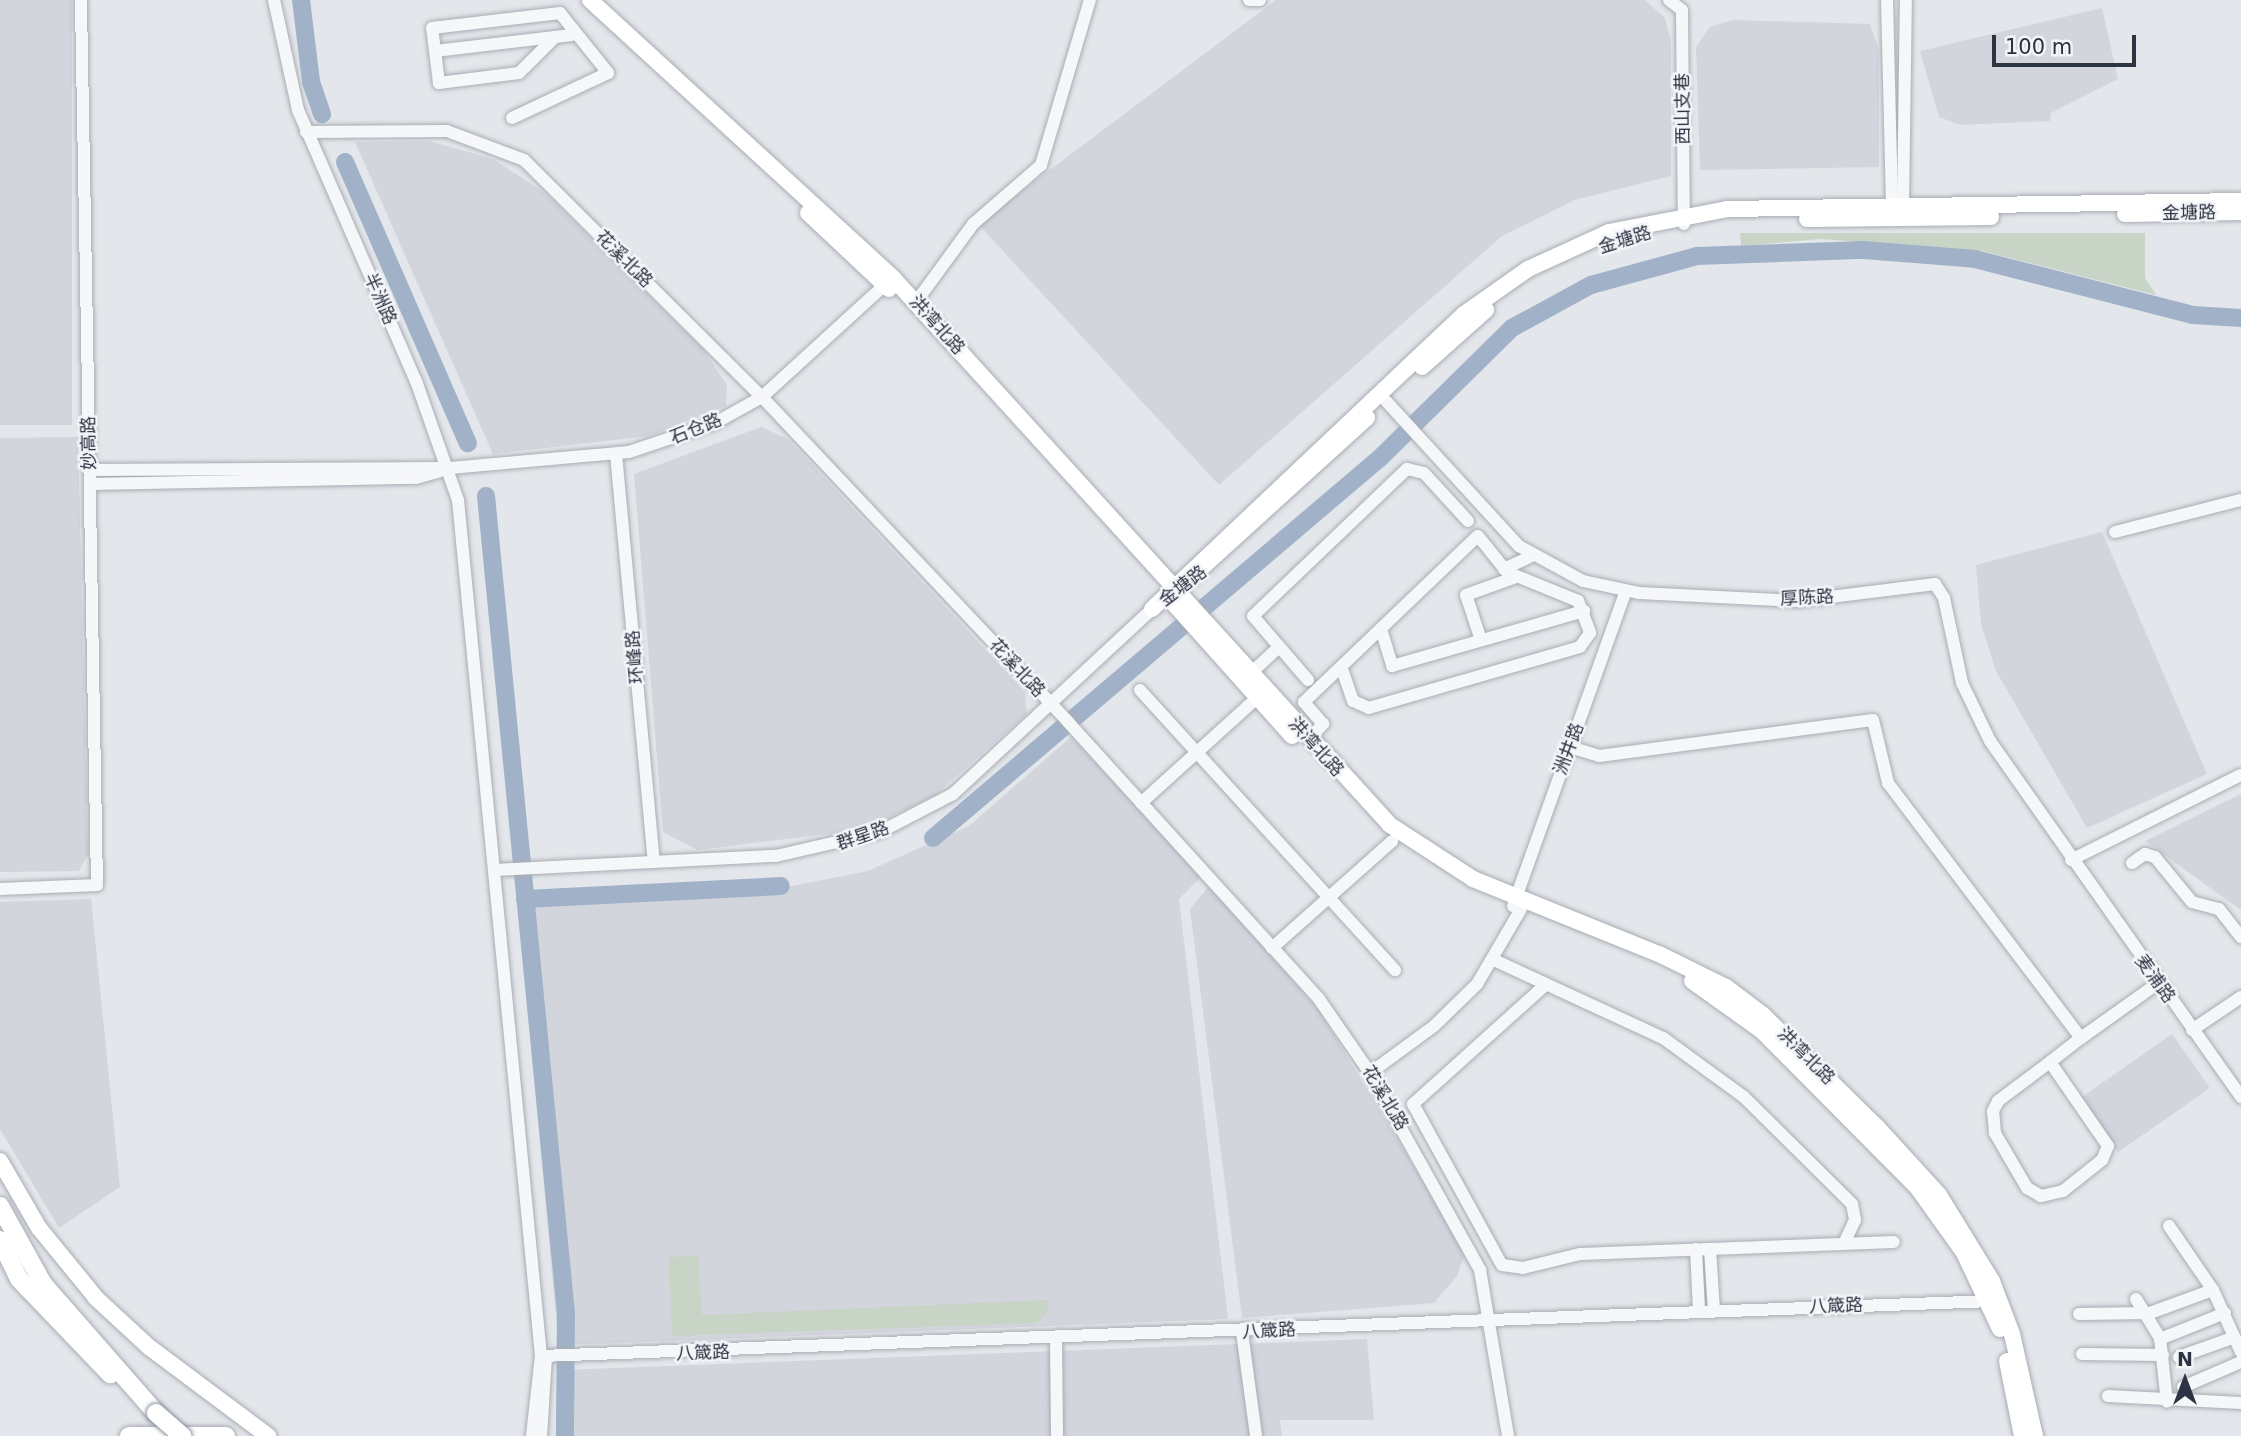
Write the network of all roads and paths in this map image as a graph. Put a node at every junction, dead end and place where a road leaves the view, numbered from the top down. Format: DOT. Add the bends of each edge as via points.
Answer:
graph roads {
  1 [pos="81,0"];
  2 [pos="274,0"];
  3 [pos="578,0"];
  4 [pos="590,0"];
  5 [pos="1090,0"];
  6 [pos="1249,0"];
  7 [pos="1260,0"];
  8 [pos="1669,0"];
  9 [pos="1887,0"];
  10 [pos="1906,0"];
  11 [pos="572,35"];
  12 [pos="555,37"];
  13 [pos="435,51"];
  14 [pos="512,118"];
  15 [pos="306,132"];
  16 [pos="2241,201"];
  17 [pos="1897,207"];
  18 [pos="2241,212"];
  19 [pos="1684,219"];
  20 [pos="889,282"];
  21 [pos="916,302"];
  22 [pos="762,397"];
  23 [pos="1386,401"];
  24 [pos="615,454"];
  25 [pos="450,468"];
  26 [pos="90,470"];
  27 [pos="90,484"];
  28 [pos="2241,500"];
  29 [pos="1468,521"];
  30 [pos="2115,532"];
  31 [pos="1532,556"];
  32 [pos="1504,569"];
  33 [pos="1516,577"];
  34 [pos="1170,592"];
  35 [pos="1626,592"];
  36 [pos="1152,609"];
  37 [pos="1584,611"];
  38 [pos="1195,620"];
  39 [pos="1381,629"];
  40 [pos="1481,640"];
  41 [pos="1279,647"];
  42 [pos="1341,667"];
  43 [pos="1251,673"];
  44 [pos="1308,680"];
  45 [pos="1140,690"];
  46 [pos="1257,698"];
  47 [pos="1050,703"];
  48 [pos="1309,739"];
  49 [pos="1570,747"];
  50 [pos="1197,752"];
  51 [pos="2241,775"];
  52 [pos="1141,803"];
  53 [pos="1392,841"];
  54 [pos="2071,860"];
  55 [pos="654,861"];
  56 [pos="2132,863"];
  57 [pos="495,870"];
  58 [pos="0,889"];
  59 [pos="1329,897"];
  60 [pos="1517,904"];
  61 [pos="2241,937"];
  62 [pos="1272,948"];
  63 [pos="1494,960"];
  64 [pos="1395,970"];
  65 [pos="2158,983"];
  66 [pos="1543,987"];
  67 [pos="2240,1000"];
  68 [pos="2192,1030"];
  69 [pos="2081,1038"];
  70 [pos="2050,1062"];
  71 [pos="1370,1073"];
  72 [pos="2241,1097"];
  73 [pos="0,1161"];
  74 [pos="1441,1161"];
  75 [pos="1427,1170"];
  76 [pos="1448,1175"];
  77 [pos="1434,1182"];
  78 [pos="0,1206"];
  79 [pos="2169,1226"];
  80 [pos="0,1240"];
  81 [pos="1894,1242"];
  82 [pos="1844,1244"];
  83 [pos="1696,1249"];
  84 [pos="1710,1249"];
  85 [pos="2213,1290"];
  86 [pos="2136,1299"];
  87 [pos="1995,1301"];
  88 [pos="1699,1311"];
  89 [pos="1714,1311"];
  90 [pos="2150,1313"];
  91 [pos="2079,1314"];
  92 [pos="2241,1317"];
  93 [pos="1492,1318"];
  94 [pos="2230,1325"];
  95 [pos="1242,1332"];
  96 [pos="2160,1339"];
  97 [pos="1056,1340"];
  98 [pos="2241,1351"];
  99 [pos="2082,1354"];
  100 [pos="2163,1355"];
  101 [pos="546,1356"];
  102 [pos="2179,1357"];
  103 [pos="2241,1362"];
  104 [pos="2183,1387"];
  105 [pos="2108,1396"];
  106 [pos="2167,1402"];
  107 [pos="2241,1403"];
  108 [pos="156,1412"];
  109 [pos="129,1436"];
  110 [pos="182,1436"];
  111 [pos="226,1436"];
  112 [pos="268,1436"];
  113 [pos="532,1436"];
  114 [pos="541,1436"];
  115 [pos="1058,1436"];
  116 [pos="1256,1436"];
  117 [pos="1508,1436"];
  118 [pos="2022,1436"];
  119 [pos="2035,1436"];
  1 -- 26 [label="street, 妙高路"];
  2 -- 15 [label="street, 半洲路"];
  3 -- 20 [label="main road, 洪湾北路"];
  4 -- 20 [label="main road, 洪湾北路"];
  5 -- 21 [label="street" via="1041,164 973,225"];
  6 -- 7 [label="street"];
  8 -- 19 [label="street, 西山支巷" via="1682,10"];
  9 -- 17 [label="street"];
  10 -- 17 [label="street"];
  11 -- 12 [label="street"];
  11 -- 13 [label="street" via="559,13 445,26 432,28"];
  11 -- 14 [label="street" via="608,74"];
  12 -- 13 [label="street"];
  12 -- 13 [label="street" via="510,76 439,83"];
  15 -- 22 [label="street, 花溪北路" via="447,131 513,153"];
  15 -- 25 [label="street, 半洲路"];
  16 -- 17 [label="main road, 金塘路"];
  17 -- 19 [label="main road, 金塘路"];
  18 -- 19 [label="main road, 金塘路"];
  19 -- 23 [label="main road, 金塘路" via="1610,243 1533,277 1481,314"];
  19 -- 34 [label="main road, 金塘路" via="1587,241 1501,286"];
  20 -- 21 [label="main road, 洪湾北路"];
  20 -- 22 [label="street, 石仓路"];
  20 -- 34 [label="main road, 洪湾北路"];
  21 -- 34 [label="main road, 洪湾北路"];
  22 -- 24 [label="street, 石仓路" via="681,437"];
  22 -- 47 [label="street, 花溪北路"];
  23 -- 31 [label="street, 厚陈路"];
  23 -- 34 [label="main road, 金塘路"];
  24 -- 25 [label="street, 石仓路"];
  24 -- 55 [label="street, 环峰路"];
  25 -- 26 [label="street, 石仓路"];
  25 -- 27 [label="street, 石仓路" via="416,478"];
  25 -- 57 [label="street, 半洲路"];
  26 -- 27 [label="street, 妙高路"];
  27 -- 58 [label="street, 妙高路" via="97,885"];
  28 -- 30 [label="street"];
  29 -- 41 [label="street" via="1424,473 1404,471 1253,616"];
  31 -- 32 [label="street"];
  31 -- 35 [label="street, 厚陈路" via="1575,578"];
  32 -- 33 [label="street"];
  32 -- 39 [label="street" via="1478,536"];
  33 -- 37 [label="street" via="1553,587"];
  33 -- 40 [label="street" via="1466,595"];
  34 -- 36 [label="main road, 金塘路"];
  34 -- 38 [label="main road, 洪湾北路"];
  35 -- 49 [label="street, 洲井路"];
  35 -- 54 [label="street, 厚陈路" via="1809,601 1935,584 1979,722"];
  36 -- 47 [label="street, 群星路"];
  37 -- 40 [label="street"];
  37 -- 42 [label="street" via="1591,637 1585,645 1368,708 1353,701"];
  38 -- 43 [label="main road, 洪湾北路"];
  38 -- 46 [label="main road, 洪湾北路"];
  39 -- 40 [label="street" via="1392,666"];
  39 -- 42 [label="street"];
  41 -- 43 [label="street"];
  41 -- 44 [label="street"];
  42 -- 48 [label="street" via="1304,702 1323,724"];
  43 -- 48 [label="main road, 洪湾北路"];
  45 -- 50 [label="street"];
  46 -- 50 [label="street"];
  46 -- 53 [label="main road, 洪湾北路"];
  47 -- 52 [label="street, 花溪北路"];
  47 -- 55 [label="street, 群星路" via="953,794 880,832 790,855"];
  48 -- 60 [label="main road, 洪湾北路" via="1407,839"];
  49 -- 60 [label="street, 洲井路"];
  49 -- 69 [label="street" via="1599,755 1873,720 1884,777"];
  50 -- 52 [label="street"];
  50 -- 59 [label="street"];
  51 -- 54 [label="street"];
  52 -- 62 [label="street, 花溪北路"];
  53 -- 59 [label="street"];
  53 -- 60 [label="main road, 洪湾北路"];
  54 -- 65 [label="street, 麦浦路"];
  55 -- 57 [label="street, 群星路"];
  56 -- 61 [label="street" via="2146,855 2159,860 2192,902 2219,909"];
  57 -- 101 [label="street, 半洲路"];
  59 -- 62 [label="street"];
  59 -- 64 [label="street"];
  60 -- 63 [label="street, 洲井路"];
  60 -- 87 [label="main road, 洪湾北路" via="1677,973 1750,1020 1917,1187"];
  62 -- 71 [label="street, 花溪北路" via="1319,999"];
  63 -- 66 [label="street"];
  63 -- 71 [label="street, 洲井路" via="1443,1019"];
  65 -- 68 [label="street, 麦浦路"];
  65 -- 69 [label="street"];
  66 -- 74 [label="street" via="1487,1042 1414,1100 1414,1113"];
  66 -- 82 [label="street" via="1663,1038 1744,1097 1852,1204 1854,1225"];
  67 -- 68 [label="street"];
  68 -- 72 [label="street, 麦浦路"];
  69 -- 70 [label="street"];
  70 -- 70 [label="street" via="1993,1111 1996,1133 2027,1188 2041,1196 2063,1191 2102,1160 2108,1146"];
  71 -- 75 [label="street, 花溪北路"];
  73 -- 112 [label="main road" via="39,1228 96,1298 149,1347"];
  74 -- 75 [label="street"];
  74 -- 76 [label="street"];
  75 -- 77 [label="street, 花溪北路"];
  76 -- 77 [label="street"];
  76 -- 83 [label="street" via="1492,1254 1507,1266 1570,1254"];
  77 -- 93 [label="street, 花溪北路" via="1480,1270"];
  78 -- 108 [label="highway" via="43,1284"];
  79 -- 85 [label="street"];
  80 -- 108 [label="highway" via="19,1279 77,1345"];
  81 -- 82 [label="street"];
  82 -- 84 [label="street"];
  83 -- 84 [label="street"];
  83 -- 88 [label="street"];
  84 -- 89 [label="street"];
  85 -- 90 [label="street"];
  85 -- 94 [label="street"];
  86 -- 90 [label="street"];
  87 -- 89 [label="street, 八箴路"];
  87 -- 118 [label="main road, 洪湾北路"];
  87 -- 119 [label="main road, 洪湾北路"];
  88 -- 89 [label="street, 八箴路"];
  88 -- 93 [label="street, 八箴路"];
  90 -- 91 [label="street"];
  90 -- 96 [label="street"];
  92 -- 94 [label="street"];
  93 -- 95 [label="street, 八箴路"];
  93 -- 117 [label="street, 花溪北路"];
  94 -- 96 [label="street"];
  94 -- 98 [label="street"];
  94 -- 102 [label="street"];
  95 -- 97 [label="street, 八箴路"];
  95 -- 116 [label="street"];
  96 -- 100 [label="street"];
  97 -- 101 [label="street, 八箴路"];
  97 -- 115 [label="street"];
  99 -- 100 [label="street"];
  100 -- 106 [label="street"];
  101 -- 113 [label="street"];
  101 -- 114 [label="street"];
  103 -- 104 [label="street"];
  105 -- 106 [label="street"];
  106 -- 107 [label="street"];
  108 -- 110 [label="highway, bridge"];
  109 -- 111 [label="highway"];
}
